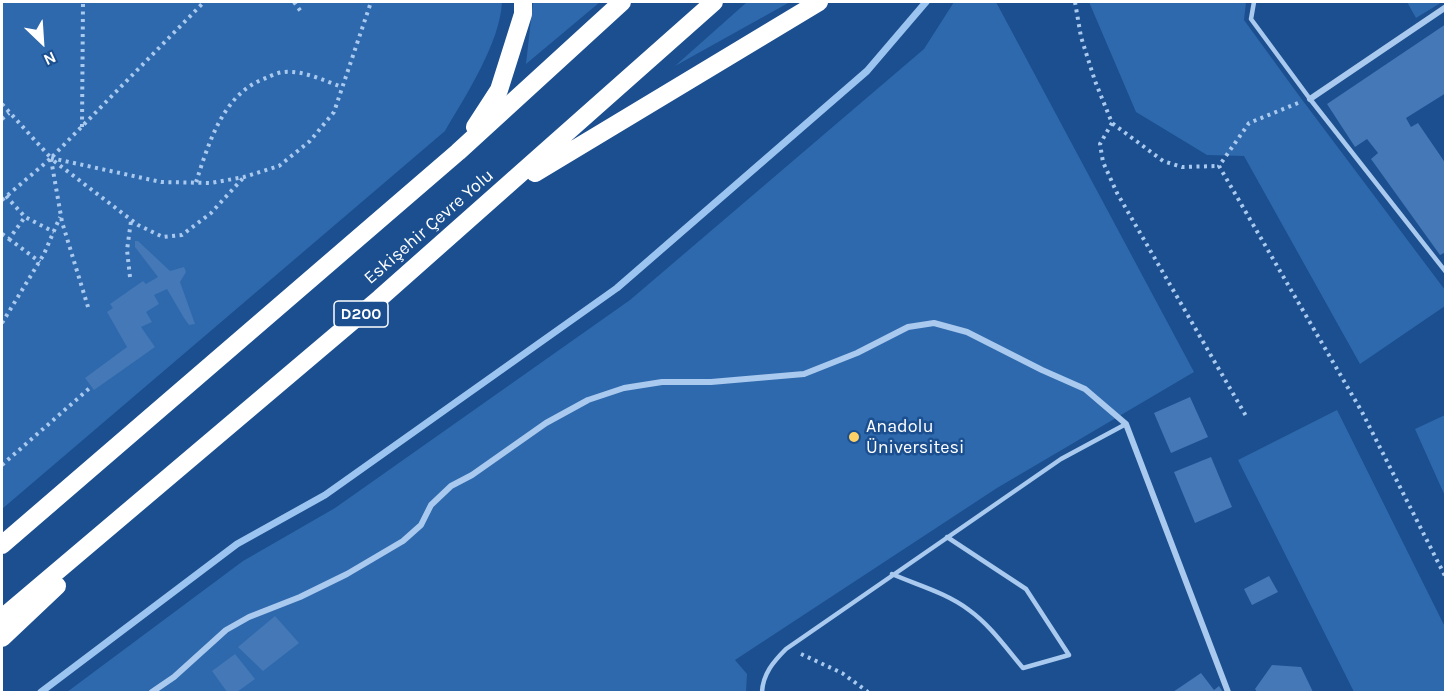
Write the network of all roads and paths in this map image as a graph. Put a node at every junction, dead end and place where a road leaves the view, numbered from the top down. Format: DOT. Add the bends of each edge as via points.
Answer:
graph roads {
  1 [pos="83,2"];
  2 [pos="204,2"];
  3 [pos="294,2"];
  4 [pos="371,2"];
  5 [pos="523,2"];
  6 [pos="622,2"];
  7 [pos="714,2"];
  8 [pos="819,2"];
  9 [pos="1075,2"];
  10 [pos="1254,2"];
  11 [pos="1446,7"];
  12 [pos="302,13"];
  13 [pos="342,87"];
  14 [pos="1310,99"];
  15 [pos="2,104"];
  16 [pos="9,113"];
  17 [pos="2,119"];
  18 [pos="1112,123"];
  19 [pos="82,127"];
  20 [pos="458,152"];
  21 [pos="51,158"];
  22 [pos="1219,166"];
  23 [pos="244,177"];
  24 [pos="196,182"];
  25 [pos="498,195"];
  26 [pos="6,196"];
  27 [pos="2,200"];
  28 [pos="61,216"];
  29 [pos="25,217"];
  30 [pos="131,220"];
  31 [pos="54,232"];
  32 [pos="2,234"];
  33 [pos="9,239"];
  34 [pos="40,262"];
  35 [pos="1446,273"];
  36 [pos="130,277"];
  37 [pos="88,307"];
  38 [pos="2,323"];
  39 [pos="92,386"];
  40 [pos="1246,416"];
  41 [pos="1126,423"];
  42 [pos="205,446"];
  43 [pos="2,465"];
  44 [pos="947,537"];
  45 [pos="2,545"];
  46 [pos="892,574"];
  47 [pos="1446,579"];
  48 [pos="2,618"];
  49 [pos="2,638"];
  50 [pos="786,650"];
  51 [pos="152,693"];
  52 [pos="762,693"];
  53 [pos="868,693"];
  54 [pos="1228,693"];
  1 -- 19 [label="path"];
  2 -- 19 [label="path"];
  3 -- 12 [label="path"];
  4 -- 13 [label="path"];
  5 -- 20 [label="highway" via="523,14 499,90"];
  6 -- 20 [label="highway"];
  7 -- 25 [label="highway, Eskişehir Çevre Yolu / D200"];
  8 -- 25 [label="highway"];
  9 -- 18 [label="path" via="1081,37"];
  10 -- 14 [label="lane" via="1251,19"];
  11 -- 14 [label="street"];
  13 -- 23 [label="path" via="334,112 310,141 279,166"];
  13 -- 24 [label="path" via="307,75 283,72 239,92 219,121"];
  14 -- 22 [label="path" via="1249,123"];
  14 -- 35 [label="lane"];
  15 -- 16 [label="path"];
  16 -- 17 [label="path"];
  16 -- 21 [label="path"];
  18 -- 22 [label="path" via="1163,160 1182,167"];
  18 -- 40 [label="path" via="1100,144 1103,162 1117,193"];
  19 -- 21 [label="path"];
  20 -- 45 [label="highway"];
  21 -- 24 [label="path" via="160,182"];
  21 -- 26 [label="path"];
  21 -- 28 [label="path"];
  21 -- 30 [label="path"];
  22 -- 47 [label="path" via="1362,412"];
  23 -- 24 [label="path"];
  23 -- 30 [label="path" via="211,213 182,235 163,237"];
  25 -- 42 [label="highway, Eskişehir Çevre Yolu / D200"];
  26 -- 27 [label="path"];
  26 -- 29 [label="path"];
  28 -- 31 [label="path"];
  28 -- 37 [label="path"];
  29 -- 31 [label="path"];
  29 -- 33 [label="path"];
  30 -- 36 [label="path" via="127,250"];
  31 -- 34 [label="path"];
  32 -- 33 [label="path"];
  33 -- 34 [label="path"];
  34 -- 38 [label="path"];
  39 -- 43 [label="path"];
  41 -- 44 [label="lane" via="1061,459"];
  41 -- 51 [label="street" via="1085,389 967,332 934,323 908,327 804,374 662,382 624,388 588,400 546,423 451,486 431,505 421,525 403,541 347,574 226,630"];
  41 -- 54 [label="street"];
  42 -- 48 [label="highway, Eskişehir Çevre Yolu / D200"];
  42 -- 49 [label="highway"];
  44 -- 46 [label="lane"];
  44 -- 46 [label="lane" via="1026,589 1069,655 1023,668 968,609"];
  46 -- 50 [label="lane"];
  50 -- 52 [label="lane" via="770,667"];
  50 -- 53 [label="path" via="824,663"];
}
